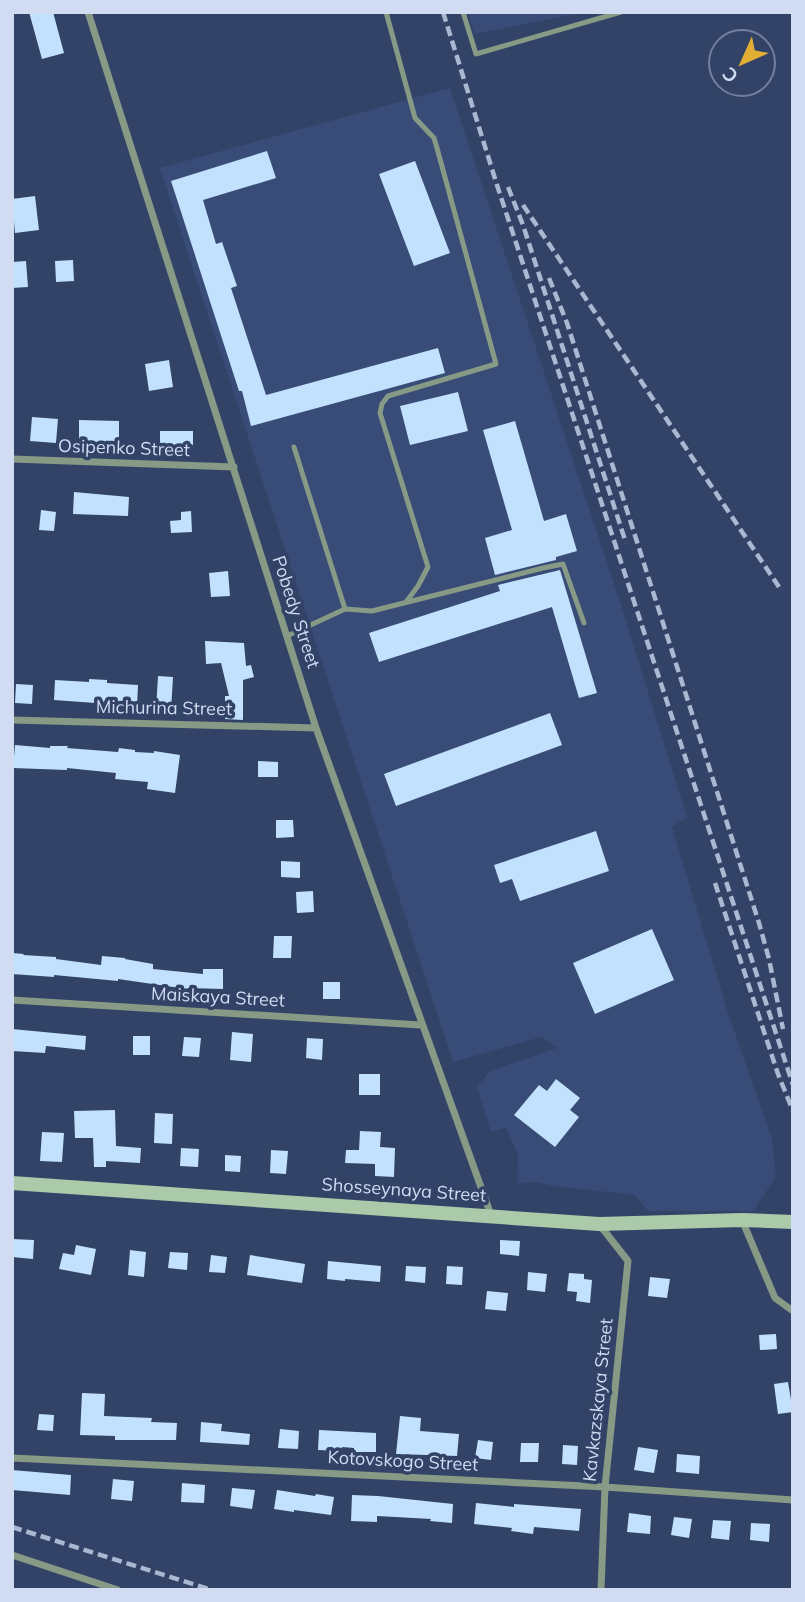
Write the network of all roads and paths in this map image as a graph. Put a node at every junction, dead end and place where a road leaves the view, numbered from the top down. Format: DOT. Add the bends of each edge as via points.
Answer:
graph roads {
  1 [pos="88,12"];
  2 [pos="386,12"];
  3 [pos="463,12"];
  4 [pos="621,12"];
  5 [pos="294,447"];
  6 [pos="12,460"];
  7 [pos="234,467"];
  8 [pos="406,602"];
  9 [pos="345,609"];
  10 [pos="584,623"];
  11 [pos="287,636"];
  12 [pos="12,720"];
  13 [pos="316,728"];
  14 [pos="12,1000"];
  15 [pos="421,1025"];
  16 [pos="12,1183"];
  17 [pos="491,1215"];
  18 [pos="742,1220"];
  19 [pos="793,1222"];
  20 [pos="599,1224"];
  21 [pos="793,1311"];
  22 [pos="12,1458"];
  23 [pos="605,1487"];
  24 [pos="793,1500"];
  25 [pos="12,1555"];
  26 [pos="118,1590"];
  27 [pos="601,1590"];
  1 -- 7 [label="street, Pobedy Street"];
  2 -- 8 [label="lane" via="415,118 434,138 496,364 388,396 382,404 380,413 428,567"];
  3 -- 4 [label="lane" via="476,54"];
  5 -- 9 [label="lane"];
  6 -- 7 [label="street, Osipenko Street"];
  7 -- 11 [label="street, Pobedy Street"];
  8 -- 9 [label="lane" via="372,611"];
  8 -- 10 [label="lane" via="563,564"];
  9 -- 11 [label="lane"];
  11 -- 13 [label="street, Pobedy Street"];
  12 -- 13 [label="street, Michurina Street"];
  13 -- 15 [label="street, Pobedy Street"];
  14 -- 15 [label="street, Maiskaya Street"];
  15 -- 17 [label="street, Pobedy Street"];
  16 -- 17 [label="main road, Shosseynaya Street"];
  17 -- 20 [label="main road, Shosseynaya Street"];
  18 -- 19 [label="main road, Shosseynaya Street"];
  18 -- 20 [label="main road, Shosseynaya Street"];
  18 -- 21 [label="street" via="775,1298"];
  20 -- 23 [label="street, Kavkazskaya Street" via="628,1261"];
  22 -- 23 [label="street, Kotovskogo Street"];
  23 -- 24 [label="street, Kotovskogo Street"];
  23 -- 27 [label="street, Kavkazskaya Street"];
  25 -- 26 [label="street"];
}
